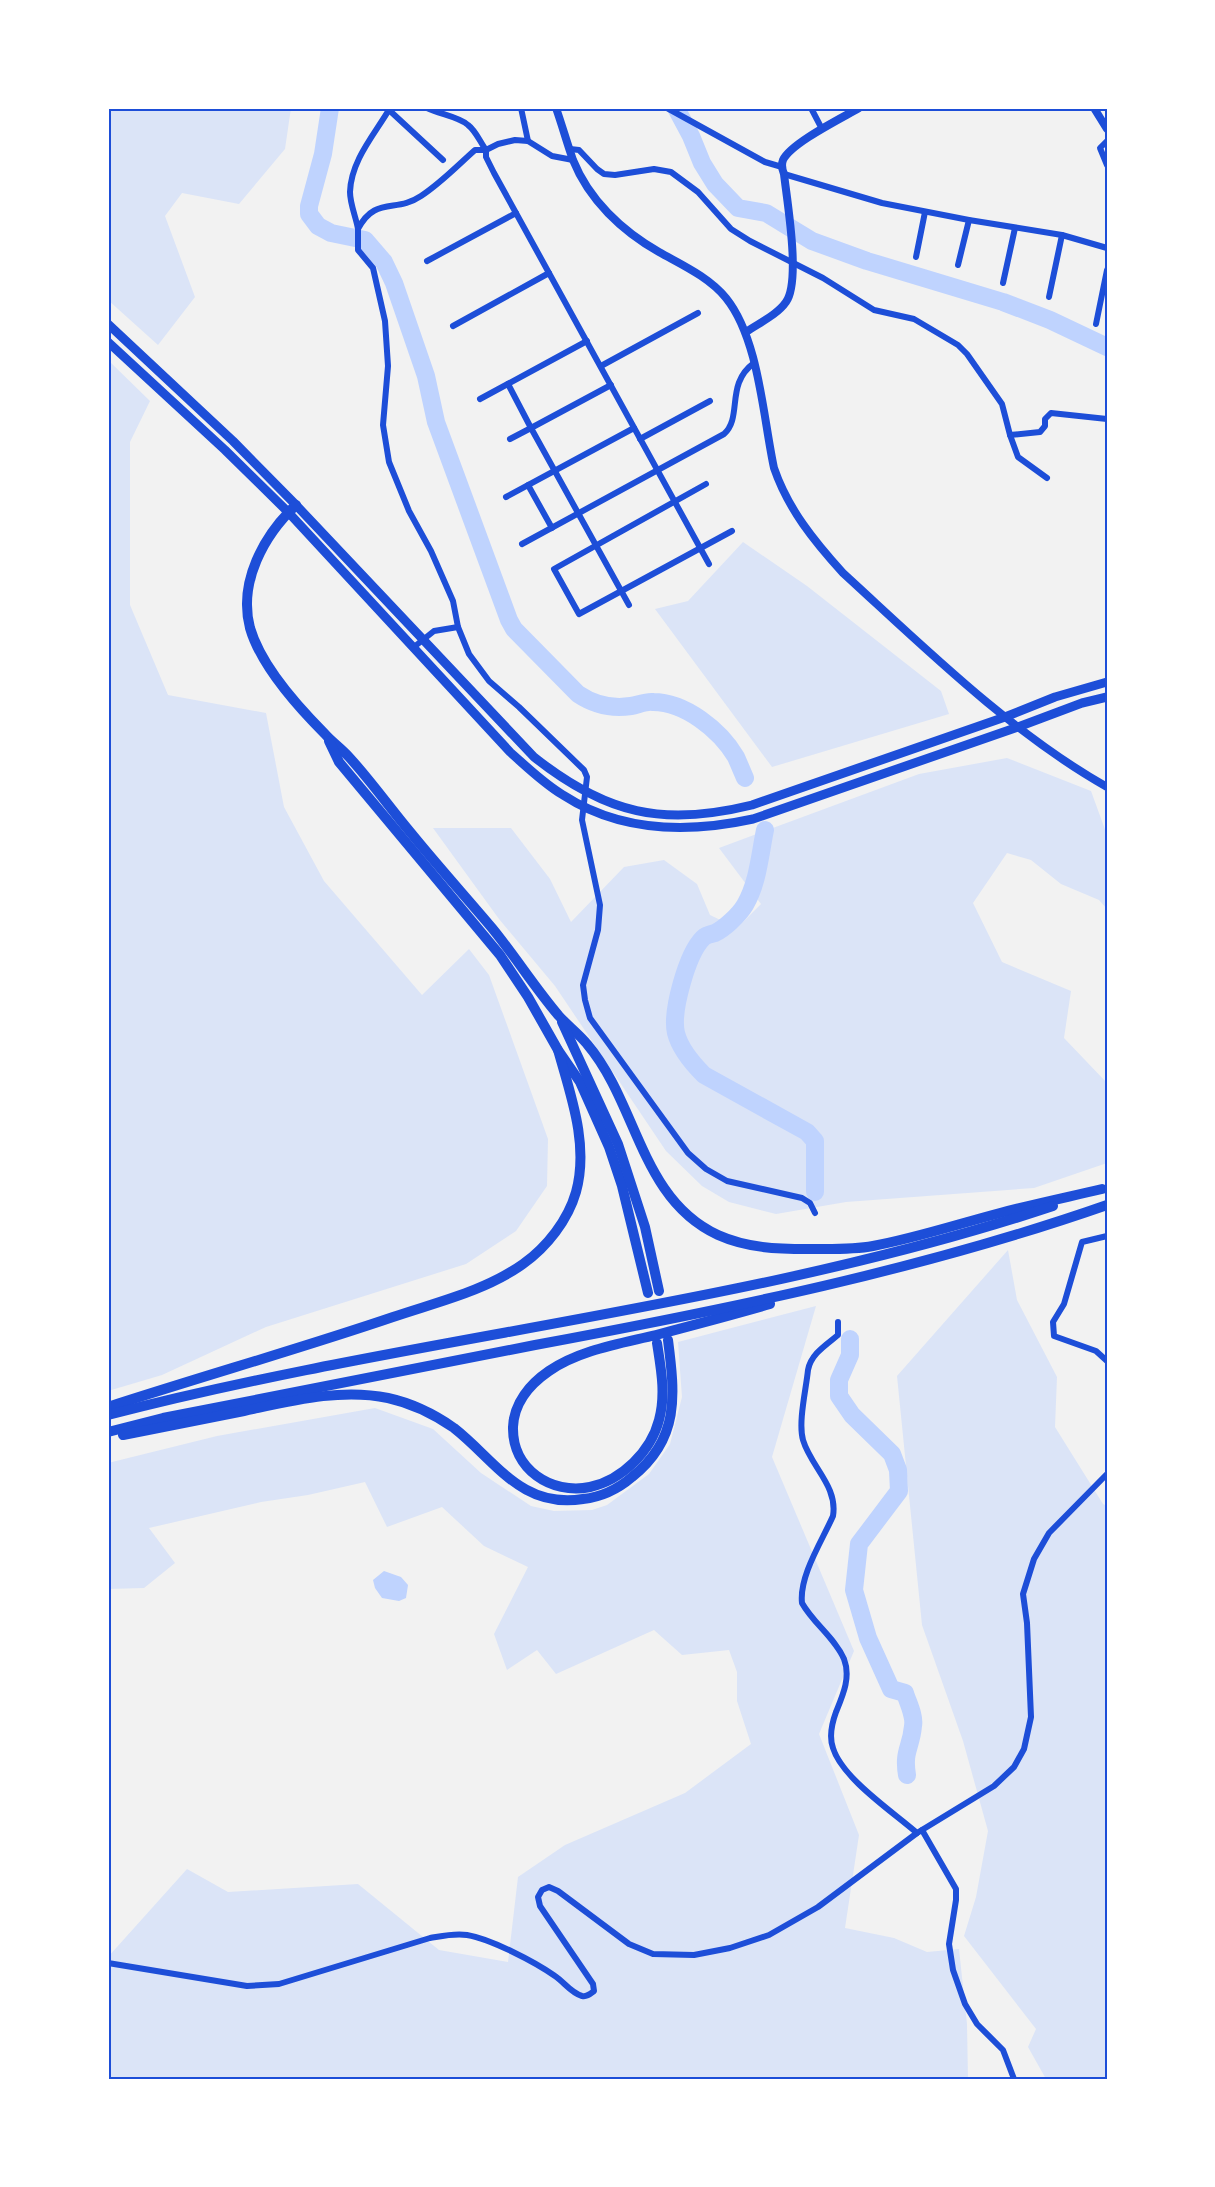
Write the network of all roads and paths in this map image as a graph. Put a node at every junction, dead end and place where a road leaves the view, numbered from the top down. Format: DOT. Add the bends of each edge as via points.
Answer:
graph roads {
  1 [pos="427,108"];
  2 [pos="521,108"];
  3 [pos="556,108"];
  4 [pos="667,108"];
  5 [pos="811,108"];
  6 [pos="859,108"];
  7 [pos="1094,108"];
  8 [pos="390,109"];
  9 [pos="822,129"];
  10 [pos="1107,129"];
  11 [pos="528,141"];
  12 [pos="1107,141"];
  13 [pos="570,149"];
  14 [pos="486,150"];
  15 [pos="443,160"];
  16 [pos="573,160"];
  17 [pos="1107,165"];
  18 [pos="783,170"];
  19 [pos="924,212"];
  20 [pos="516,213"];
  21 [pos="969,220"];
  22 [pos="1015,228"];
  23 [pos="359,230"];
  24 [pos="1062,235"];
  25 [pos="1107,248"];
  26 [pos="916,257"];
  27 [pos="427,261"];
  28 [pos="793,261"];
  29 [pos="958,265"];
  30 [pos="1107,270"];
  31 [pos="549,273"];
  32 [pos="1003,283"];
  33 [pos="1049,297"];
  34 [pos="698,314"];
  35 [pos="108,324"];
  36 [pos="1096,324"];
  37 [pos="453,326"];
  38 [pos="746,332"];
  39 [pos="587,341"];
  40 [pos="108,342"];
  41 [pos="754,363"];
  42 [pos="600,366"];
  43 [pos="508,384"];
  44 [pos="611,385"];
  45 [pos="480,399"];
  46 [pos="710,401"];
  47 [pos="1107,419"];
  48 [pos="531,428"];
  49 [pos="634,428"];
  50 [pos="1010,435"];
  51 [pos="510,439"];
  52 [pos="640,439"];
  53 [pos="658,470"];
  54 [pos="555,471"];
  55 [pos="1047,478"];
  56 [pos="706,484"];
  57 [pos="528,485"];
  58 [pos="506,497"];
  59 [pos="676,503"];
  60 [pos="292,508"];
  61 [pos="578,514"];
  62 [pos="552,528"];
  63 [pos="732,531"];
  64 [pos="522,544"];
  65 [pos="596,546"];
  66 [pos="700,548"];
  67 [pos="709,564"];
  68 [pos="621,591"];
  69 [pos="629,605"];
  70 [pos="458,627"];
  71 [pos="423,639"];
  72 [pos="414,647"];
  73 [pos="1107,682"];
  74 [pos="1107,697"];
  75 [pos="1005,717"];
  76 [pos="1018,727"];
  77 [pos="326,735"];
  78 [pos="1107,787"];
  79 [pos="585,792"];
  80 [pos="584,806"];
  81 [pos="560,1017"];
  82 [pos="558,1050"];
  83 [pos="1105,1188"];
  84 [pos="1107,1205"];
  85 [pos="815,1214"];
  86 [pos="1107,1236"];
  87 [pos="889,1271"];
  88 [pos="838,1322"];
  89 [pos="1107,1361"];
  90 [pos="108,1407"];
  91 [pos="108,1415"];
  92 [pos="108,1432"];
  93 [pos="108,1437"];
  94 [pos="1107,1474"];
  95 [pos="920,1831"];
  96 [pos="108,1963"];
  97 [pos="1014,2079"];
  1 -- 14 [label="street" via="463,121"];
  2 -- 11 [label="street"];
  3 -- 13 [label="street"];
  4 -- 18 [label="street"];
  5 -- 9 [label="street"];
  6 -- 9 [label="street"];
  7 -- 10 [label="street"];
  8 -- 15 [label="street"];
  8 -- 23 [label="street" via="354,172 350,195"];
  9 -- 18 [label="street" via="784,158"];
  11 -- 14 [label="street" via="507,142"];
  11 -- 16 [label="street" via="552,156"];
  12 -- 17 [label="street" via="1100,148"];
  13 -- 16 [label="street"];
  13 -- 28 [label="street" via="579,150 604,174 654,169 671,172 698,192 731,229"];
  14 -- 20 [label="street" via="486,157"];
  14 -- 23 [label="street" via="475,150 414,200 367,214"];
  16 -- 38 [label="street" via="586,186 617,222 635,238 712,284 725,297"];
  18 -- 19 [label="street" via="882,203"];
  18 -- 28 [label="street"];
  19 -- 21 [label="street"];
  19 -- 26 [label="street"];
  20 -- 27 [label="street"];
  20 -- 31 [label="street"];
  21 -- 22 [label="street"];
  21 -- 29 [label="street"];
  22 -- 24 [label="street"];
  22 -- 32 [label="street"];
  23 -- 70 [label="street" via="358,249 373,268 386,321 384,425 389,462 453,601"];
  24 -- 25 [label="street"];
  24 -- 33 [label="street"];
  28 -- 38 [label="street" via="788,299 781,309"];
  28 -- 50 [label="street" via="874,310 914,319 958,345 1002,404"];
  30 -- 36 [label="street"];
  31 -- 37 [label="street"];
  31 -- 39 [label="street"];
  34 -- 42 [label="street"];
  35 -- 60 [label="main road" via="233,441"];
  38 -- 41 [label="street"];
  39 -- 42 [label="street"];
  39 -- 43 [label="street"];
  40 -- 60 [label="main road"];
  41 -- 53 [label="street" via="739,379 729,430"];
  41 -- 75 [label="street" via="774,468 804,527 843,573"];
  42 -- 44 [label="street"];
  43 -- 45 [label="street"];
  43 -- 48 [label="street"];
  44 -- 48 [label="street"];
  44 -- 49 [label="street"];
  46 -- 52 [label="street"];
  47 -- 50 [label="street" via="1051,413 1040,432"];
  48 -- 51 [label="street"];
  48 -- 54 [label="street"];
  49 -- 52 [label="street"];
  49 -- 54 [label="street"];
  50 -- 55 [label="street" via="1018,457"];
  52 -- 53 [label="street"];
  53 -- 59 [label="street"];
  53 -- 61 [label="street"];
  54 -- 57 [label="street"];
  54 -- 61 [label="street"];
  56 -- 59 [label="street"];
  57 -- 58 [label="street"];
  57 -- 62 [label="street"];
  59 -- 65 [label="street"];
  59 -- 66 [label="street"];
  60 -- 71 [label="main road"];
  60 -- 72 [label="main road"];
  60 -- 77 [label="highway" via="253,566 248,594 250,626 269,666"];
  61 -- 62 [label="street"];
  61 -- 65 [label="street"];
  62 -- 64 [label="street"];
  63 -- 66 [label="street"];
  65 -- 68 [label="street"];
  65 -- 68 [label="street" via="554,569 579,614"];
  66 -- 67 [label="street"];
  66 -- 68 [label="street"];
  68 -- 69 [label="street"];
  70 -- 71 [label="street" via="434,631"];
  70 -- 79 [label="street" via="470,654 489,681 584,770"];
  71 -- 72 [label="street"];
  71 -- 79 [label="main road" via="534,757"];
  72 -- 80 [label="main road" via="510,752 564,796"];
  73 -- 75 [label="main road"];
  74 -- 76 [label="main road"];
  75 -- 76 [label="street"];
  75 -- 79 [label="main road" via="720,813 657,815 624,808"];
  76 -- 78 [label="street" via="1051,753"];
  76 -- 80 [label="main road" via="753,819 719,826 677,829 632,823"];
  77 -- 81 [label="highway" via="348,755 491,927"];
  77 -- 82 [label="highway" via="339,762 500,955"];
  79 -- 80 [label="street"];
  80 -- 85 [label="street" via="582,820 600,905 598,930 583,985 590,1018 688,1153 706,1169 727,1181 802,1198 810,1203"];
  81 -- 82 [label="highway" via="618,1144 645,1227 653,1292 609,1147 580,1082"];
  81 -- 83 [label="highway" via="599,1060 665,1190 701,1226 732,1241 780,1249 870,1246"];
  82 -- 90 [label="highway" via="581,1144 579,1176 576,1193 561,1223 532,1257 501,1277 464,1293"];
  83 -- 91 [label="highway" via="967,1232 833,1267 688,1299 234,1386"];
  84 -- 87 [label="highway" via="1042,1228"];
  86 -- 89 [label="street" via="1082,1242 1064,1304 1053,1322 1054,1336 1096,1351"];
  87 -- 92 [label="highway"];
  87 -- 93 [label="highway" via="591,1351 540,1377 516,1412 516,1447 533,1474 553,1485 584,1488 604,1482 635,1461 649,1443 659,1420 663,1396 663,1342 674,1395 667,1431 639,1472 616,1489 588,1499 547,1499 533,1494 503,1474 438,1417 406,1403 374,1396 309,1398"];
  88 -- 95 [label="street" via="838,1335 809,1362 802,1437 833,1494 834,1507 804,1580 802,1603 844,1659 847,1677 833,1720 832,1748 854,1780"];
  94 -- 95 [label="street" via="1049,1533 1034,1559 1023,1593 1030,1717 1024,1749 1014,1767 993,1786"];
  95 -- 96 [label="street" via="818,1907 769,1935 694,1955 652,1954 592,1918 558,1891 549,1887 542,1890 538,1897 540,1906 593,1984 594,1991 588,1996 573,1991 530,1962 468,1935 430,1938 279,1984 247,1986"];
  95 -- 97 [label="street" via="956,1889 949,1944 965,2004 977,2024 1003,2049"];
}
